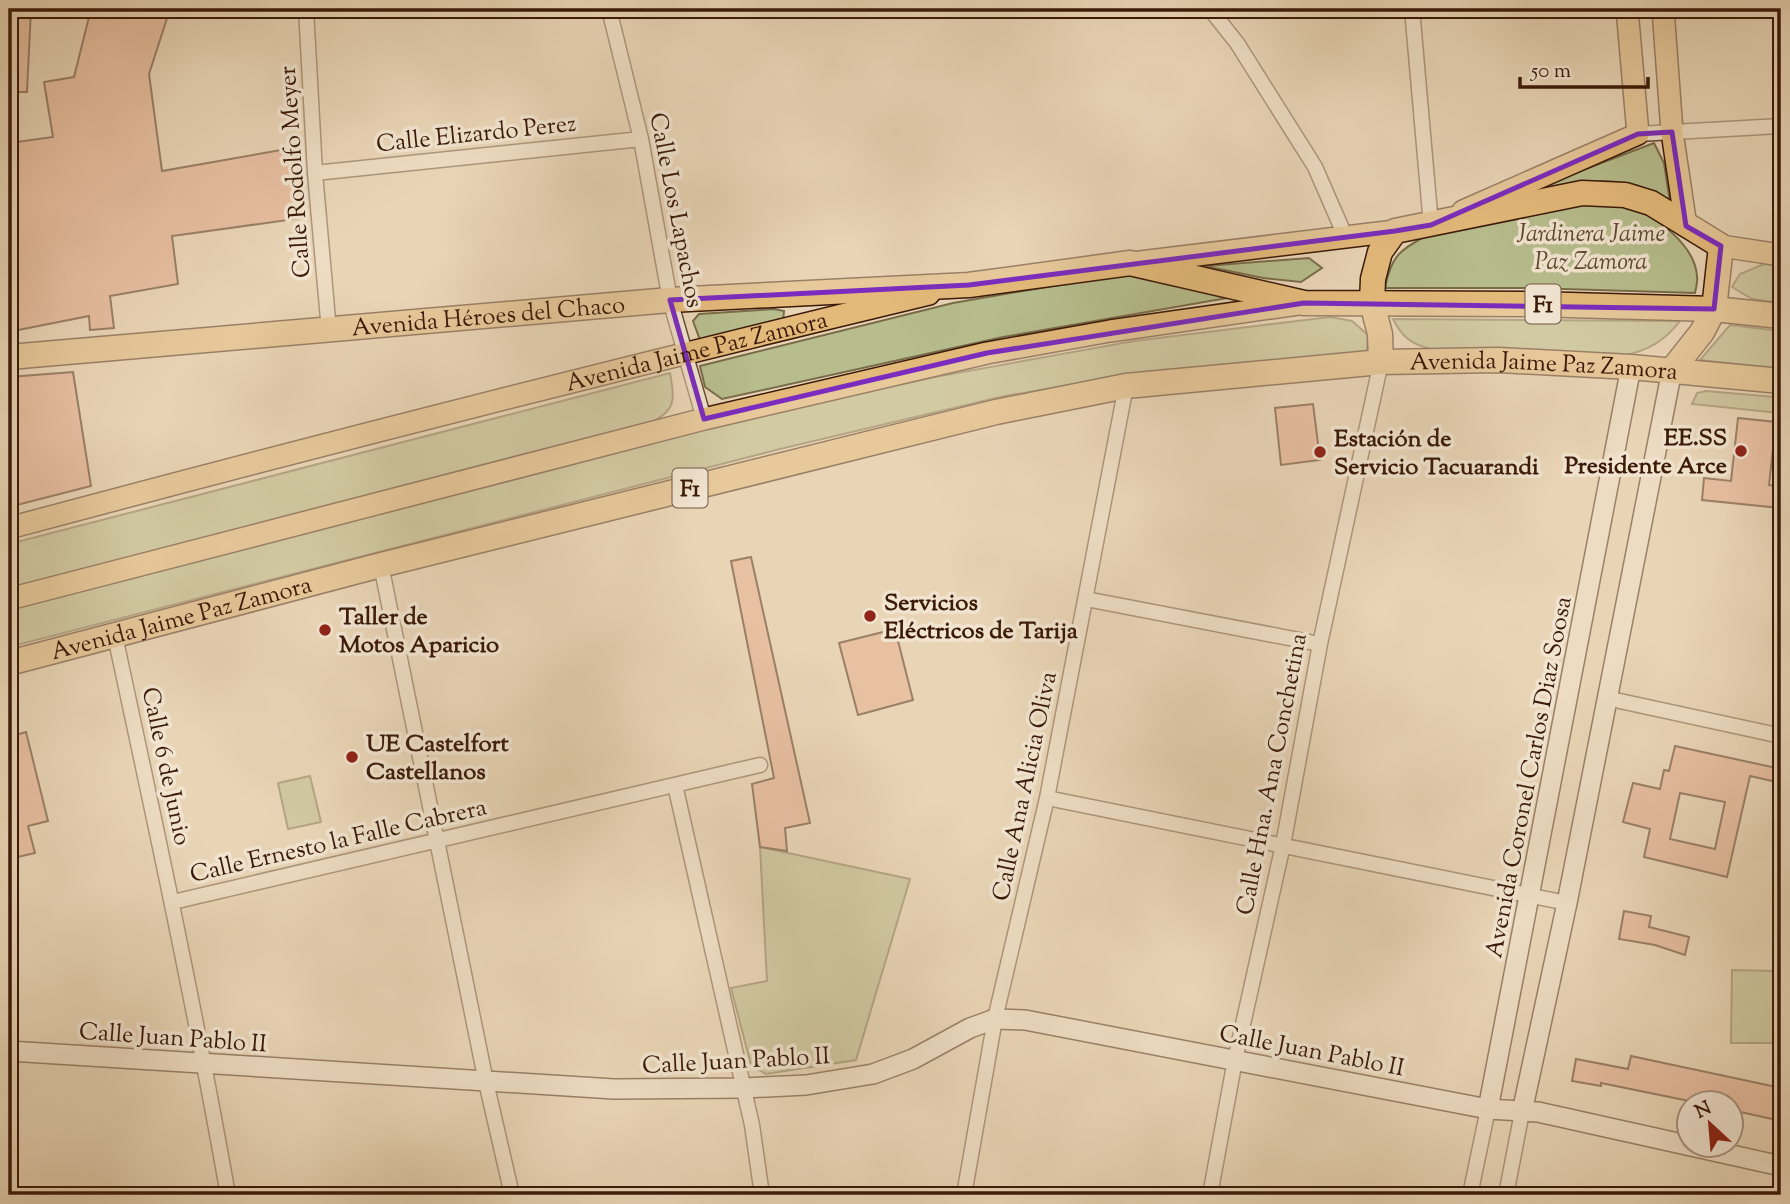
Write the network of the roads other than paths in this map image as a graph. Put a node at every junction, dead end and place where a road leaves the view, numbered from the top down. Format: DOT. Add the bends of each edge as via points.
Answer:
graph roads {
  1 [pos="306,9"];
  2 [pos="609,9"];
  3 [pos="1210,9"];
  4 [pos="1412,9"];
  5 [pos="1627,9"];
  6 [pos="1663,9"];
  7 [pos="1781,126"];
  8 [pos="1672,132"];
  9 [pos="1637,134"];
  10 [pos="641,139"];
  11 [pos="316,173"];
  12 [pos="1431,225"];
  13 [pos="1686,226"];
  14 [pos="1395,231"];
  15 [pos="1346,238"];
  16 [pos="1721,246"];
  17 [pos="1781,256"];
  18 [pos="1130,263"];
  19 [pos="969,285"];
  20 [pos="670,300"];
  21 [pos="1304,303"];
  22 [pos="1372,303"];
  23 [pos="1714,309"];
  24 [pos="1781,316"];
  25 [pos="328,331"];
  26 [pos="685,353"];
  27 [pos="9,357"];
  28 [pos="1381,362"];
  29 [pos="1631,367"];
  30 [pos="1672,370"];
  31 [pos="1781,381"];
  32 [pos="1126,386"];
  33 [pos="704,419"];
  34 [pos="9,528"];
  35 [pos="381,565"];
  36 [pos="9,599"];
  37 [pos="1086,599"];
  38 [pos="115,636"];
  39 [pos="1320,644"];
  40 [pos="9,663"];
  41 [pos="1606,698"];
  42 [pos="1781,736"];
  43 [pos="760,765"];
  44 [pos="675,785"];
  45 [pos="1047,797"];
  46 [pos="437,841"];
  47 [pos="1283,845"];
  48 [pos="1530,896"];
  49 [pos="173,902"];
  50 [pos="1567,904"];
  51 [pos="995,1019"];
  52 [pos="9,1051"];
  53 [pos="1235,1060"];
  54 [pos="205,1064"];
  55 [pos="486,1082"];
  56 [pos="744,1088"];
  57 [pos="1488,1109"];
  58 [pos="1522,1112"];
  59 [pos="1781,1166"];
  60 [pos="228,1195"];
  61 [pos="512,1195"];
  62 [pos="762,1195"];
  63 [pos="964,1195"];
  64 [pos="1210,1195"];
  65 [pos="1470,1195"];
  66 [pos="1506,1195"];
  1 -- 11 [label="street, Calle Rodolfo Meyer"];
  2 -- 10 [label="street, Calle Los Lapachos"];
  3 -- 15 [label="street" via="1237,43 1315,167"];
  4 -- 12 [label="street"];
  5 -- 9 [label="main road"];
  6 -- 8 [label="main road"];
  7 -- 8 [label="street"];
  8 -- 9 [label="street"];
  8 -- 13 [label="main road"];
  9 -- 12 [label="main road"];
  10 -- 11 [label="street, Calle Elizardo Perez"];
  10 -- 20 [label="street, Calle Los Lapachos"];
  11 -- 25 [label="street, Calle Rodolfo Meyer"];
  12 -- 13 [label="highway, Avenida Jaime Paz Zamora" via="1582,193 1625,195 1651,203"];
  12 -- 14 [label="highway, Avenida Jaime Paz Zamora"];
  13 -- 16 [label="highway, Avenida Jaime Paz Zamora"];
  14 -- 15 [label="main road, Avenida Jaime Paz Zamora"];
  14 -- 22 [label="highway, Avenida Jaime Paz Zamora" via="1380,252"];
  15 -- 18 [label="main road, Avenida Jaime Paz Zamora"];
  16 -- 17 [label="main road"];
  16 -- 23 [label="highway, Avenida Jaime Paz Zamora"];
  18 -- 19 [label="highway, Avenida Jaime Paz Zamora / F1"];
  18 -- 21 [label="highway, F1"];
  19 -- 20 [label="highway, Avenida Héroes del Chaco / F1"];
  19 -- 26 [label="main road, Avenida Jaime Paz Zamora"];
  20 -- 25 [label="highway, Avenida Héroes del Chaco / F1"];
  20 -- 26 [label="street, Calle Los Lapachos"];
  21 -- 22 [label="highway, Avenida Jaime Paz Zamora / F1"];
  21 -- 33 [label="main road, Avenida Jaime Paz Zamora" via="987,353"];
  22 -- 23 [label="highway, Avenida Jaime Paz Zamora / F1"];
  22 -- 28 [label="highway, Avenida Jaime Paz Zamora"];
  23 -- 24 [label="highway, F1"];
  23 -- 30 [label="highway, Avenida Jaime Paz Zamora"];
  25 -- 27 [label="highway, Avenida Héroes del Chaco / F1"];
  26 -- 33 [label="street, Calle Los Lapachos"];
  26 -- 34 [label="main road, Avenida Jaime Paz Zamora"];
  28 -- 29 [label="highway, Avenida Jaime Paz Zamora / F1" via="1499,360"];
  28 -- 32 [label="highway, Avenida Jaime Paz Zamora / F1"];
  28 -- 39 [label="street, Calle Hna. Ana Conchetina"];
  29 -- 30 [label="highway, Avenida Jaime Paz Zamora / F1"];
  29 -- 48 [label="main road, Avenida Coronel Carlos Diaz Soosa"];
  30 -- 31 [label="highway, F1"];
  30 -- 41 [label="main road"];
  32 -- 35 [label="highway, Avenida Jaime Paz Zamora / F1" via="996,412"];
  32 -- 37 [label="street, Calle Ana Alicia Oliva"];
  33 -- 36 [label="main road, Avenida Jaime Paz Zamora"];
  35 -- 38 [label="highway, Avenida Jaime Paz Zamora / F1"];
  35 -- 46 [label="street"];
  37 -- 39 [label="street"];
  37 -- 45 [label="street, Calle Ana Alicia Oliva"];
  38 -- 40 [label="highway, Avenida Jaime Paz Zamora / F1"];
  38 -- 49 [label="street, Calle 6 de Junio"];
  39 -- 47 [label="street, Calle Hna. Ana Conchetina"];
  41 -- 42 [label="street"];
  41 -- 50 [label="main road"];
  43 -- 44 [label="street, Calle Ernesto la Falle Cabrera"];
  44 -- 46 [label="street, Calle Ernesto la Falle Cabrera"];
  44 -- 56 [label="street"];
  45 -- 47 [label="street"];
  45 -- 51 [label="street, Calle Ana Alicia Oliva"];
  46 -- 49 [label="street, Calle Ernesto la Falle Cabrera"];
  46 -- 55 [label="street"];
  47 -- 48 [label="street"];
  47 -- 53 [label="street, Calle Hna. Ana Conchetina"];
  48 -- 50 [label="street"];
  48 -- 57 [label="main road, Avenida Coronel Carlos Diaz Soosa"];
  49 -- 54 [label="street, Calle 6 de Junio"];
  50 -- 58 [label="main road"];
  51 -- 53 [label="main road, Calle Juan Pablo II" via="1025,1020"];
  51 -- 56 [label="main road, Calle Juan Pablo II" via="873,1074 806,1086"];
  51 -- 63 [label="street, Calle Ana Alicia Oliva"];
  52 -- 54 [label="main road, Calle Juan Pablo II"];
  53 -- 57 [label="main road, Calle Juan Pablo II"];
  53 -- 64 [label="street, Calle Hna. Ana Conchetina"];
  54 -- 55 [label="main road, Calle Juan Pablo II"];
  54 -- 60 [label="street, Calle 6 de Junio"];
  55 -- 56 [label="main road, Calle Juan Pablo II" via="614,1089"];
  55 -- 61 [label="street"];
  56 -- 62 [label="street"];
  57 -- 58 [label="main road, Calle Juan Pablo II"];
  57 -- 65 [label="street, Avenida Coronel Carlos Diaz Soosa"];
  58 -- 59 [label="main road, Calle Juan Pablo II"];
  58 -- 66 [label="street"];
}
